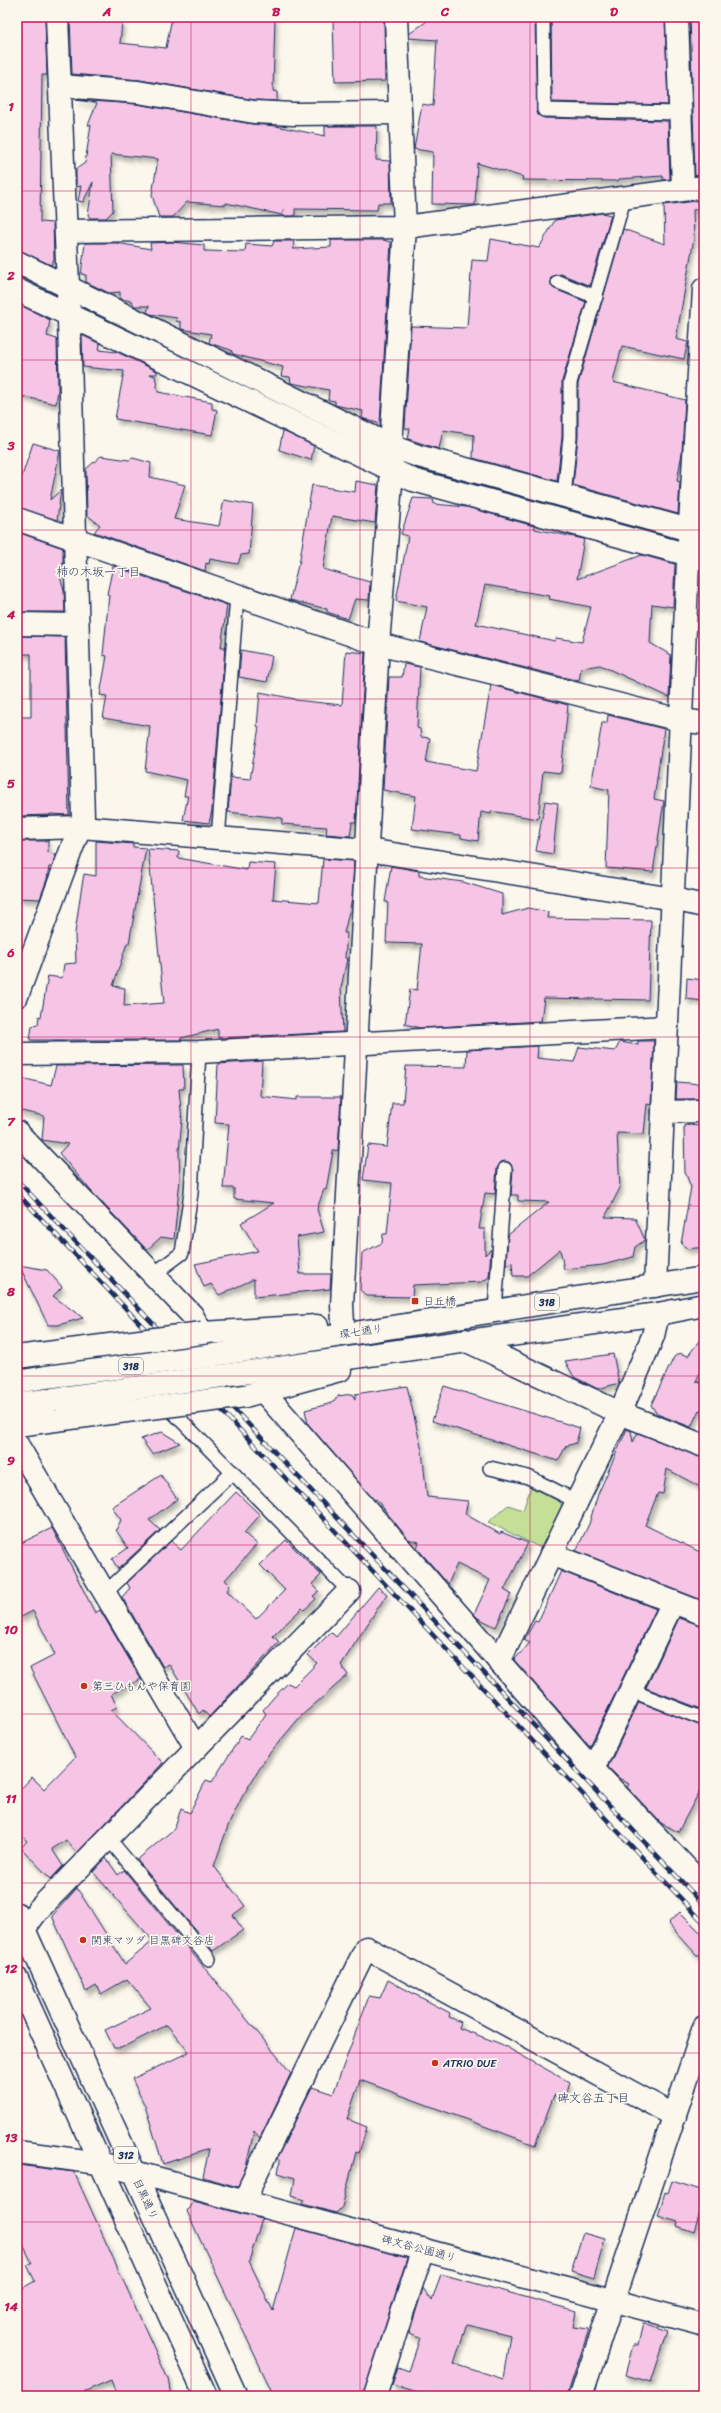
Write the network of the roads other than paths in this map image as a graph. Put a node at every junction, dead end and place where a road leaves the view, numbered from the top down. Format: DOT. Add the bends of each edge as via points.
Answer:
graph roads {
  1 [pos="57,17"];
  2 [pos="396,17"];
  3 [pos="543,17"];
  4 [pos="676,17"];
  5 [pos="60,86"];
  6 [pos="400,113"];
  7 [pos="679,113"];
  8 [pos="693,188"];
  9 [pos="625,196"];
  10 [pos="405,227"];
  11 [pos="66,231"];
  12 [pos="17,262"];
  13 [pos="558,282"];
  14 [pos="68,286"];
  15 [pos="704,289"];
  16 [pos="17,290"];
  17 [pos="596,297"];
  18 [pos="68,315"];
  19 [pos="391,446"];
  20 [pos="392,471"];
  21 [pos="564,496"];
  22 [pos="17,519"];
  23 [pos="697,532"];
  24 [pos="75,540"];
  25 [pos="696,557"];
  26 [pos="237,596"];
  27 [pos="17,624"];
  28 [pos="76,625"];
  29 [pos="378,644"];
  30 [pos="680,720"];
  31 [pos="704,723"];
  32 [pos="81,828"];
  33 [pos="17,829"];
  34 [pos="218,839"];
  35 [pos="368,850"];
  36 [pos="673,899"];
  37 [pos="704,906"];
  38 [pos="17,996"];
  39 [pos="667,1027"];
  40 [pos="358,1042"];
  41 [pos="199,1052"];
  42 [pos="17,1054"];
  43 [pos="663,1112"];
  44 [pos="704,1112"];
  45 [pos="17,1132"];
  46 [pos="505,1168"];
  47 [pos="154,1274"];
  48 [pos="704,1278"];
  49 [pos="655,1286"];
  50 [pos="704,1305"];
  51 [pos="495,1310"];
  52 [pos="658,1314"];
  53 [pos="343,1324"];
  54 [pos="390,1326"];
  55 [pos="202,1333"];
  56 [pos="465,1340"];
  57 [pos="394,1351"];
  58 [pos="17,1357"];
  59 [pos="17,1382"];
  60 [pos="254,1394"];
  61 [pos="17,1404"];
  62 [pos="167,1406"];
  63 [pos="620,1413"];
  64 [pos="17,1425"];
  65 [pos="17,1444"];
  66 [pos="704,1446"];
  67 [pos="490,1468"];
  68 [pos="233,1472"];
  69 [pos="576,1501"];
  70 [pos="551,1554"];
  71 [pos="349,1591"];
  72 [pos="105,1593"];
  73 [pos="673,1602"];
  74 [pos="704,1614"];
  75 [pos="499,1662"];
  76 [pos="632,1691"];
  77 [pos="704,1719"];
  78 [pos="196,1748"];
  79 [pos="593,1769"];
  80 [pos="109,1839"];
  81 [pos="704,1887"];
  82 [pos="20,1922"];
  83 [pos="209,1959"];
  84 [pos="17,1979"];
  85 [pos="704,2028"];
  86 [pos="675,2116"];
  87 [pos="17,2152"];
  88 [pos="99,2163"];
  89 [pos="134,2172"];
  90 [pos="246,2202"];
  91 [pos="423,2249"];
  92 [pos="612,2300"];
  93 [pos="704,2325"];
  94 [pos="206,2396"];
  95 [pos="236,2396"];
  96 [pos="375,2396"];
  97 [pos="581,2396"];
  1 -- 5 [label="street"];
  2 -- 6 [label="street"];
  3 -- 7 [label="lane" via="544,110"];
  4 -- 7 [label="street"];
  5 -- 6 [label="street" via="138,92 254,112"];
  5 -- 11 [label="street"];
  6 -- 10 [label="street"];
  7 -- 8 [label="street"];
  8 -- 9 [label="street"];
  9 -- 10 [label="street"];
  9 -- 17 [label="lane"];
  10 -- 11 [label="street"];
  10 -- 19 [label="street"];
  11 -- 14 [label="street"];
  12 -- 14 [label="street"];
  13 -- 17 [label="lane"];
  14 -- 18 [label="street"];
  14 -- 19 [label="street"];
  15 -- 23 [label="street"];
  16 -- 18 [label="street"];
  17 -- 21 [label="lane" via="570,383 570,437"];
  18 -- 20 [label="street"];
  18 -- 24 [label="street"];
  19 -- 20 [label="street"];
  19 -- 21 [label="street" via="418,456"];
  20 -- 25 [label="street" via="474,498"];
  20 -- 29 [label="street"];
  21 -- 23 [label="street"];
  22 -- 24 [label="street"];
  23 -- 25 [label="street"];
  24 -- 26 [label="street"];
  24 -- 28 [label="street"];
  25 -- 30 [label="street"];
  26 -- 29 [label="street"];
  26 -- 34 [label="lane"];
  27 -- 28 [label="street"];
  28 -- 32 [label="street" via="83,818"];
  29 -- 30 [label="street"];
  29 -- 35 [label="street"];
  30 -- 31 [label="street"];
  30 -- 36 [label="street"];
  32 -- 33 [label="street"];
  32 -- 34 [label="street"];
  32 -- 38 [label="street"];
  34 -- 35 [label="street"];
  35 -- 36 [label="street"];
  35 -- 40 [label="street"];
  36 -- 37 [label="street"];
  36 -- 39 [label="street"];
  39 -- 40 [label="street"];
  39 -- 43 [label="street"];
  40 -- 41 [label="street"];
  40 -- 53 [label="street" via="342,1305"];
  41 -- 42 [label="street"];
  41 -- 47 [label="lane" via="192,1194 182,1253"];
  43 -- 44 [label="street"];
  43 -- 49 [label="street"];
  45 -- 47 [label="street"];
  46 -- 51 [label="lane"];
  47 -- 55 [label="street" via="192,1314"];
  48 -- 49 [label="street, 環七通り / 318"];
  49 -- 51 [label="street, 環七通り / 318"];
  50 -- 52 [label="street, 318"];
  51 -- 54 [label="street, 環七通り / 318"];
  52 -- 56 [label="street, 318"];
  52 -- 63 [label="street" via="653,1336"];
  53 -- 54 [label="street"];
  53 -- 55 [label="street"];
  54 -- 59 [label="street, 環七通り / 318, bridge" via="215,1355"];
  55 -- 58 [label="street, bridge"];
  56 -- 57 [label="street, 318"];
  56 -- 63 [label="street"];
  57 -- 60 [label="street" via="327,1374"];
  57 -- 61 [label="street, 318, bridge"];
  60 -- 62 [label="street, bridge"];
  60 -- 75 [label="street"];
  62 -- 64 [label="street, bridge"];
  62 -- 68 [label="lane"];
  63 -- 66 [label="street"];
  63 -- 69 [label="street"];
  65 -- 72 [label="street"];
  67 -- 69 [label="lane" via="528,1477"];
  68 -- 71 [label="lane"];
  68 -- 72 [label="lane"];
  69 -- 70 [label="street"];
  70 -- 73 [label="street"];
  70 -- 75 [label="street"];
  71 -- 78 [label="street"];
  72 -- 78 [label="street"];
  73 -- 74 [label="street"];
  73 -- 76 [label="street"];
  75 -- 79 [label="street"];
  76 -- 77 [label="lane"];
  76 -- 79 [label="street"];
  78 -- 80 [label="street"];
  79 -- 81 [label="street"];
  80 -- 82 [label="street" via="38,1910"];
  80 -- 83 [label="lane"];
  82 -- 89 [label="street, 目黒通り / 312"];
  84 -- 88 [label="street, 312"];
  85 -- 86 [label="street"];
  86 -- 90 [label="street" via="366,1948 252,2182"];
  86 -- 92 [label="street"];
  87 -- 88 [label="street, 碑文谷公園通り"];
  88 -- 89 [label="street, 碑文谷公園通り"];
  88 -- 94 [label="street, 312"];
  89 -- 90 [label="street, 碑文谷公園通り"];
  89 -- 95 [label="street, 目黒通り / 312"];
  90 -- 91 [label="street, 碑文谷公園通り"];
  91 -- 92 [label="street, 碑文谷公園通り"];
  91 -- 96 [label="street"];
  92 -- 93 [label="street, 碑文谷公園通り"];
  92 -- 97 [label="street"];
}
